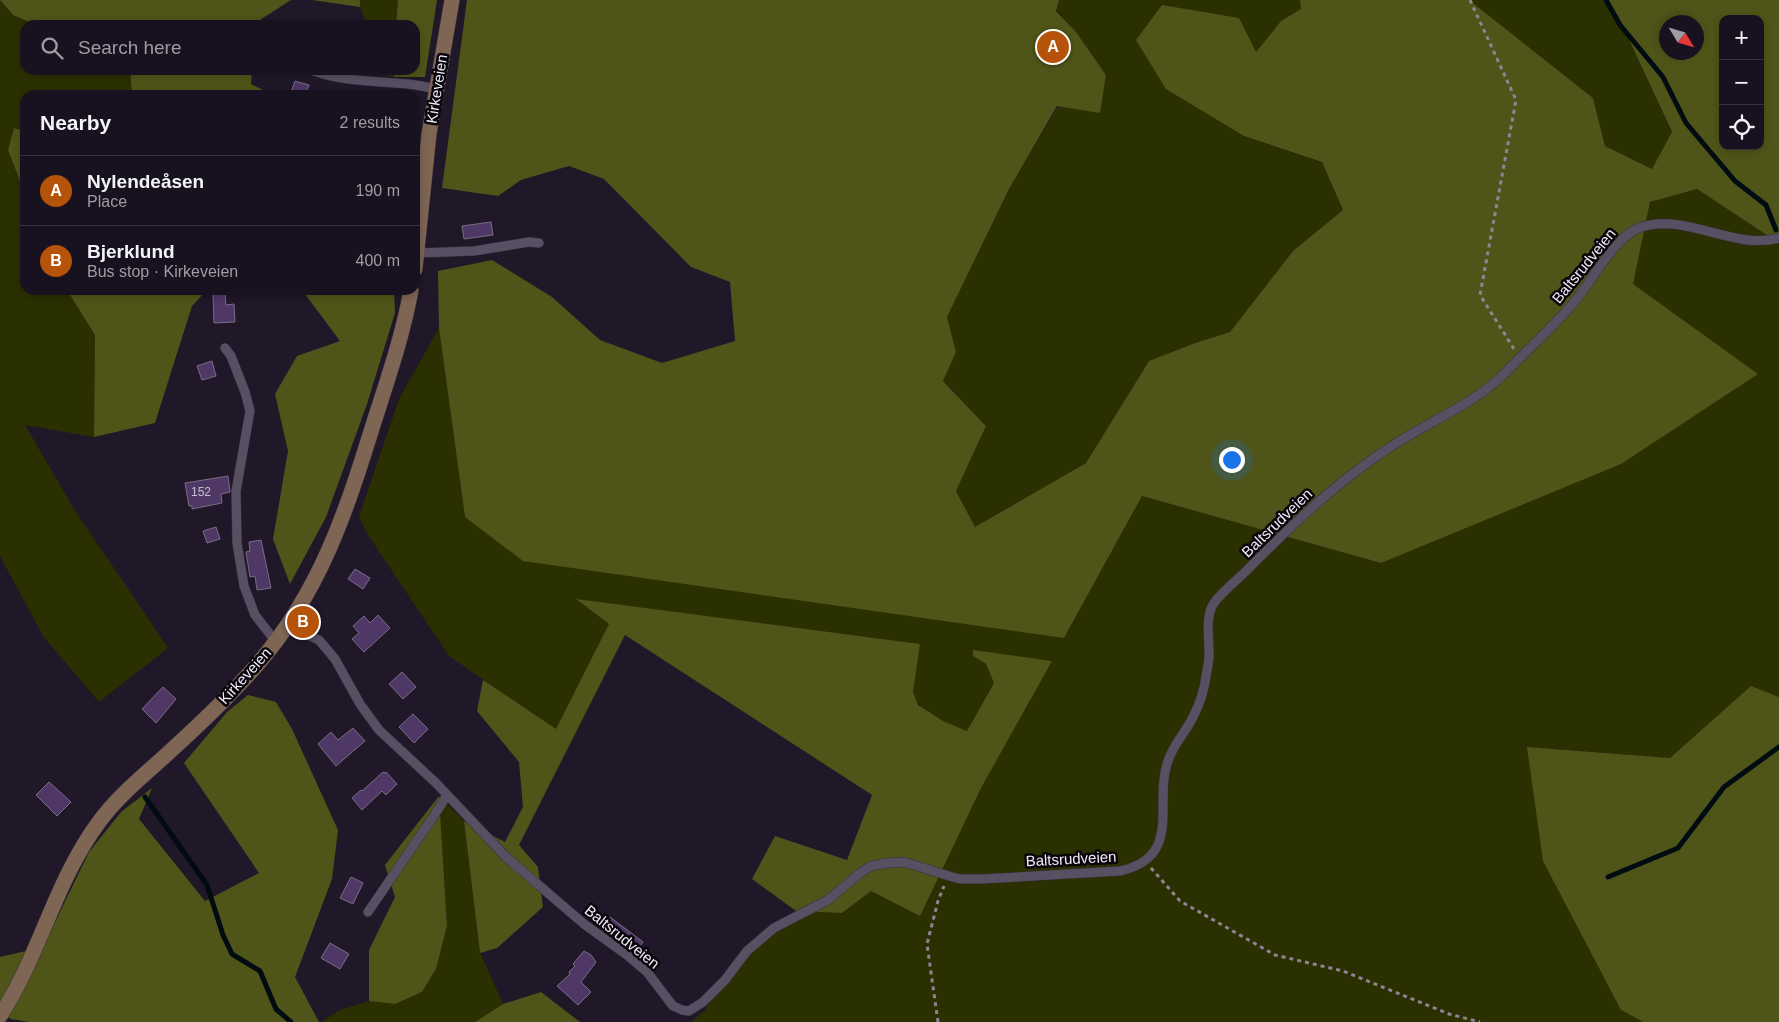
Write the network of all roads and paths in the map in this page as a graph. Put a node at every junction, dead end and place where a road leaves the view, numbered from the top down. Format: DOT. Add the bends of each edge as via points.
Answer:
graph roads {
  1 [pos="452,0"];
  2 [pos="1470,0"];
  3 [pos="324,75"];
  4 [pos="436,89"];
  5 [pos="420,223"];
  6 [pos="1779,238"];
  7 [pos="539,243"];
  8 [pos="420,253"];
  9 [pos="410,295"];
  10 [pos="225,348"];
  11 [pos="1520,358"];
  12 [pos="288,626"];
  13 [pos="276,642"];
  14 [pos="447,795"];
  15 [pos="1145,860"];
  16 [pos="948,876"];
  17 [pos="368,912"];
  18 [pos="3,1005"];
  19 [pos="938,1022"];
  20 [pos="1480,1022"];
  1 -- 4 [label="main road, Kirkeveien"];
  2 -- 11 [label="path" via="1516,100 1480,295"];
  3 -- 4 [label="lane"];
  4 -- 5 [label="main road, Kirkeveien"];
  6 -- 11 [label="lane, Baltsrudveien" via="1761,241 1670,224 1634,230 1616,246 1576,300"];
  7 -- 8 [label="lane" via="474,251"];
  9 -- 12 [label="main road, Kirkeveien" via="396,352 343,515 320,571"];
  10 -- 13 [label="lane" via="231,356 250,411 236,491 237,543 244,586 255,615"];
  11 -- 15 [label="lane, Baltsrudveien" via="1489,388 1381,453 1315,504 1214,604 1209,618 1209,659 1204,688 1196,712 1167,762 1162,832 1156,847"];
  12 -- 13 [label="main road, Kirkeveien"];
  12 -- 14 [label="lane, Baltsrudveien" via="319,640 335,659 379,730"];
  13 -- 18 [label="main road, Kirkeveien" via="238,687 98,822 62,885 25,973"];
  14 -- 16 [label="lane, Baltsrudveien" via="506,857 584,924 648,972 674,1006 682,1010 693,1010 704,1002 747,951 774,928 828,900 871,866 904,862"];
  14 -- 17 [label="lane"];
  15 -- 16 [label="lane, Baltsrudveien" via="1120,871 982,879"];
  15 -- 20 [label="path" via="1180,901 1275,955 1343,971 1449,1014"];
  16 -- 19 [label="path" via="927,944"];
}
